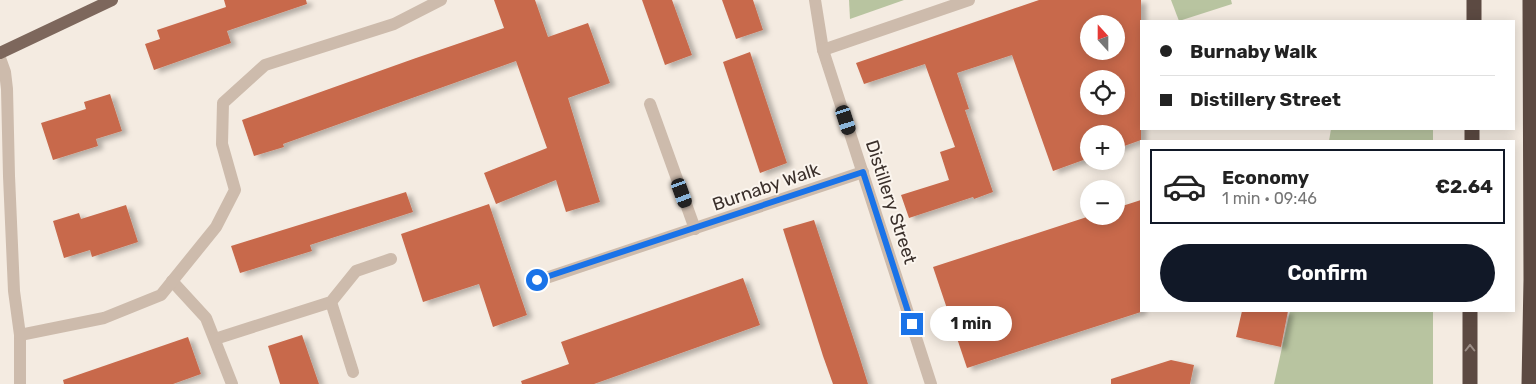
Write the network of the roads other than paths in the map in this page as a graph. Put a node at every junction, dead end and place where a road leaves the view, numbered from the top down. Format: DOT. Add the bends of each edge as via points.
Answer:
graph roads {
  1 [pos="112,0"];
  2 [pos="441,0"];
  3 [pos="815,0"];
  4 [pos="970,0"];
  5 [pos="1474,0"];
  6 [pos="1530,0"];
  7 [pos="1474,20"];
  8 [pos="823,50"];
  9 [pos="0,53"];
  10 [pos="0,58"];
  11 [pos="650,104"];
  12 [pos="863,172"];
  13 [pos="695,229"];
  14 [pos="391,259"];
  15 [pos="537,280"];
  16 [pos="172,281"];
  17 [pos="331,302"];
  18 [pos="1470,312"];
  19 [pos="20,336"];
  20 [pos="215,340"];
  21 [pos="353,372"];
  22 [pos="20,384"];
  23 [pos="232,384"];
  24 [pos="931,384"];
  25 [pos="1470,384"];
  26 [pos="1529,384"];
  1 -- 9 [label="main road"];
  2 -- 16 [label="street" via="394,24 265,65 223,103 222,144 235,190 216,227"];
  3 -- 8 [label="street, Distillery Street"];
  4 -- 8 [label="street"];
  5 -- 7 [label="highway"];
  6 -- 26 [label="highway"];
  8 -- 12 [label="street, Distillery Street"];
  10 -- 19 [label="street" via="6,82 14,291"];
  11 -- 13 [label="street"];
  12 -- 13 [label="street, Burnaby Walk"];
  12 -- 24 [label="street, Distillery Street"];
  13 -- 15 [label="street, Burnaby Walk"];
  14 -- 17 [label="street" via="356,271"];
  16 -- 19 [label="street" via="161,295 104,318"];
  16 -- 20 [label="street" via="206,318"];
  17 -- 20 [label="street"];
  17 -- 21 [label="street"];
  25 -- 18 [label="highway, one-way"];
  19 -- 22 [label="street"];
  20 -- 23 [label="street"];
}
